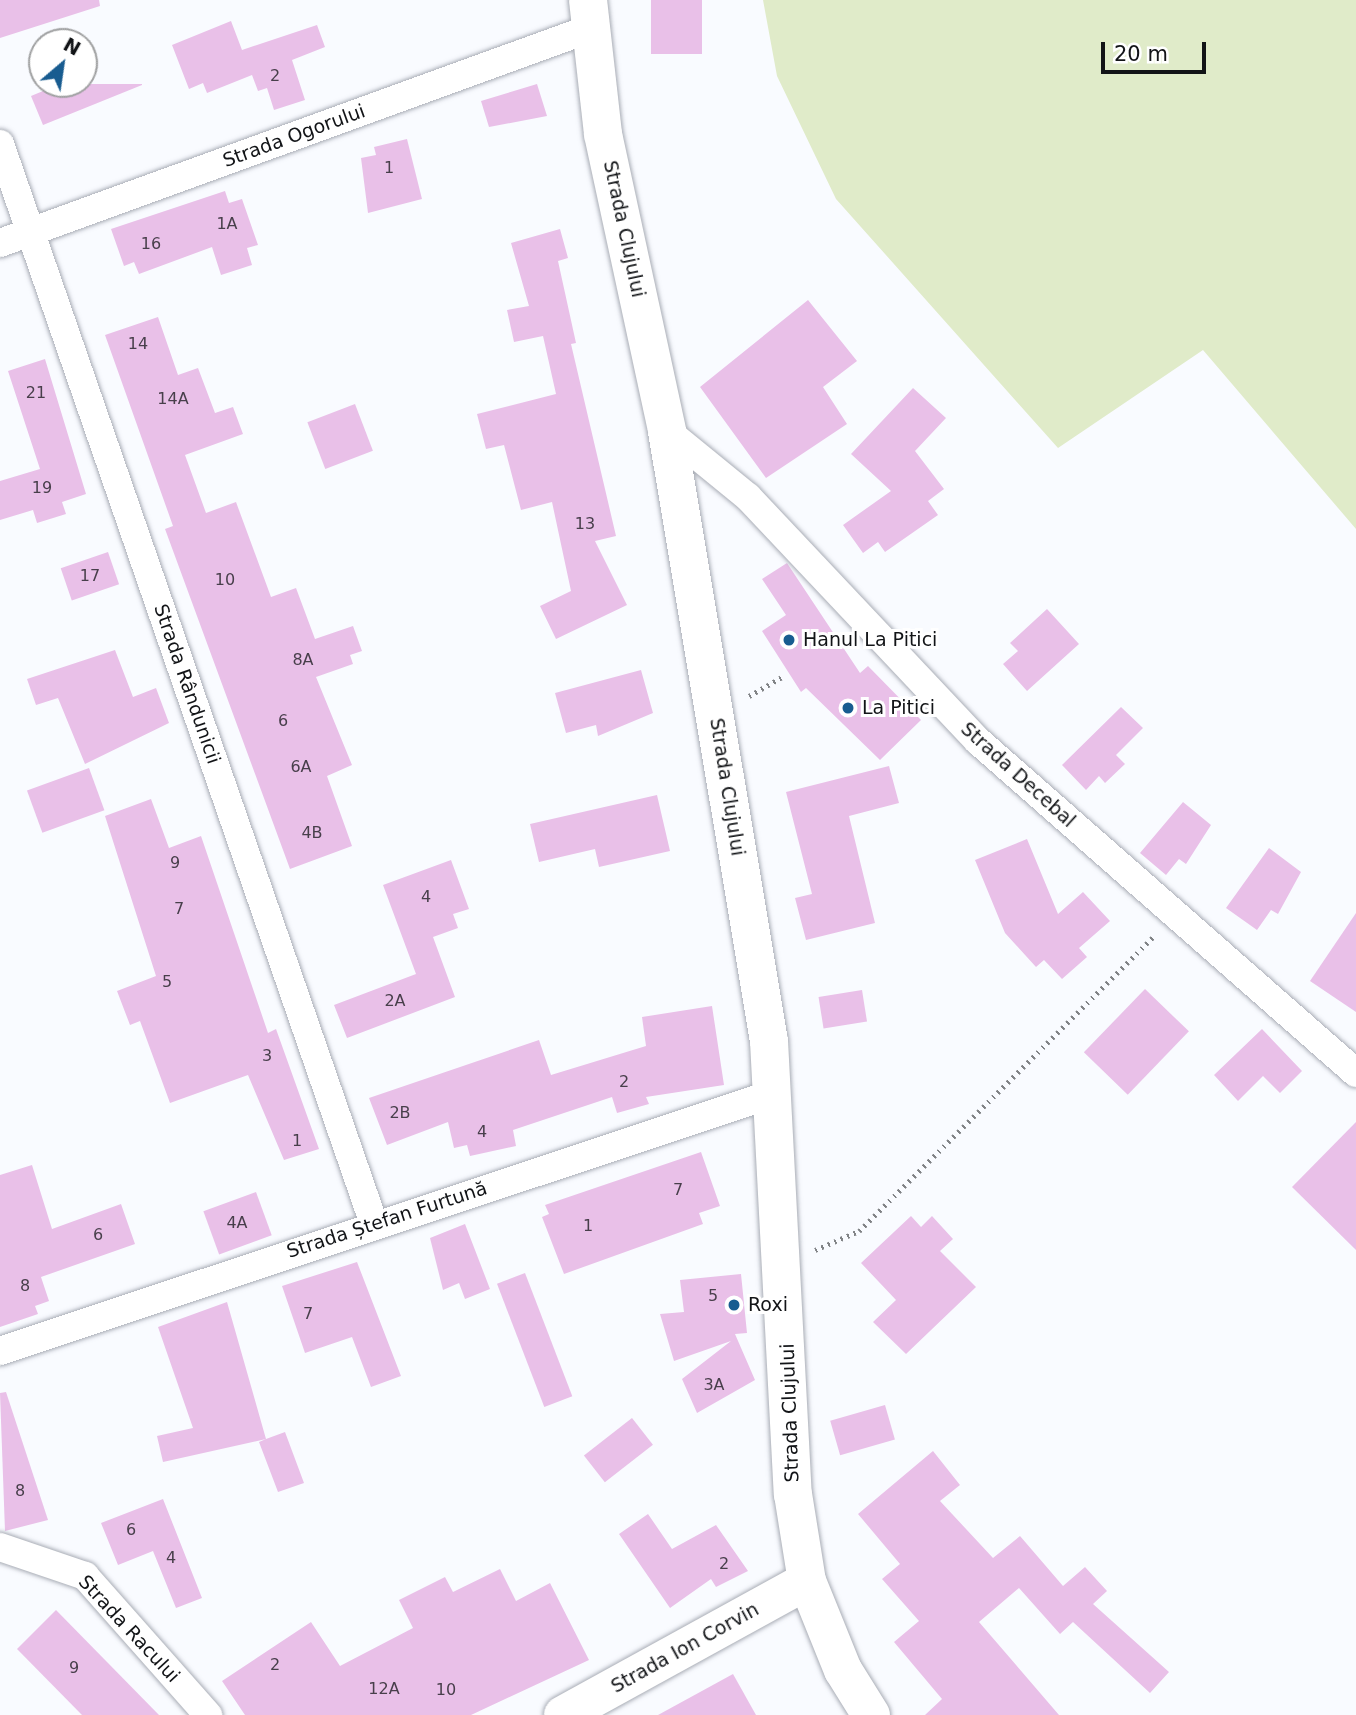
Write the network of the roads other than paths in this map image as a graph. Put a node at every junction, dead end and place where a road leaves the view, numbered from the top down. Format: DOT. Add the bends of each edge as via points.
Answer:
graph roads {
  1 [pos="589,14"];
  2 [pos="0,145"];
  3 [pos="30,232"];
  4 [pos="0,243"];
  5 [pos="667,432"];
  6 [pos="1356,1073"];
  7 [pos="775,1093"];
  8 [pos="374,1224"];
  9 [pos="0,1351"];
  10 [pos="0,1547"];
  11 [pos="807,1581"];
  12 [pos="208,1715"];
  13 [pos="563,1715"];
  14 [pos="871,1715"];
  1 -- 3 [label="street, Strada Ogorului"];
  1 -- 5 [label="main road, Strada Clujului" via="603,134"];
  2 -- 3 [label="street, Strada Rândunicii"];
  3 -- 4 [label="street, Strada Ogorului"];
  3 -- 8 [label="street, Strada Rândunicii"];
  5 -- 6 [label="street, Strada Decebal" via="748,497 978,741"];
  5 -- 7 [label="main road, Strada Clujului"];
  7 -- 8 [label="street, Strada Ștefan Furtună"];
  7 -- 11 [label="main road, Strada Clujului" via="793,1494"];
  8 -- 9 [label="street, Strada Ștefan Furtună"];
  10 -- 12 [label="street, Strada Racului" via="85,1576"];
  11 -- 13 [label="main road, Strada Ion Corvin"];
  11 -- 14 [label="main road, Strada Clujului" via="842,1670"];
}
